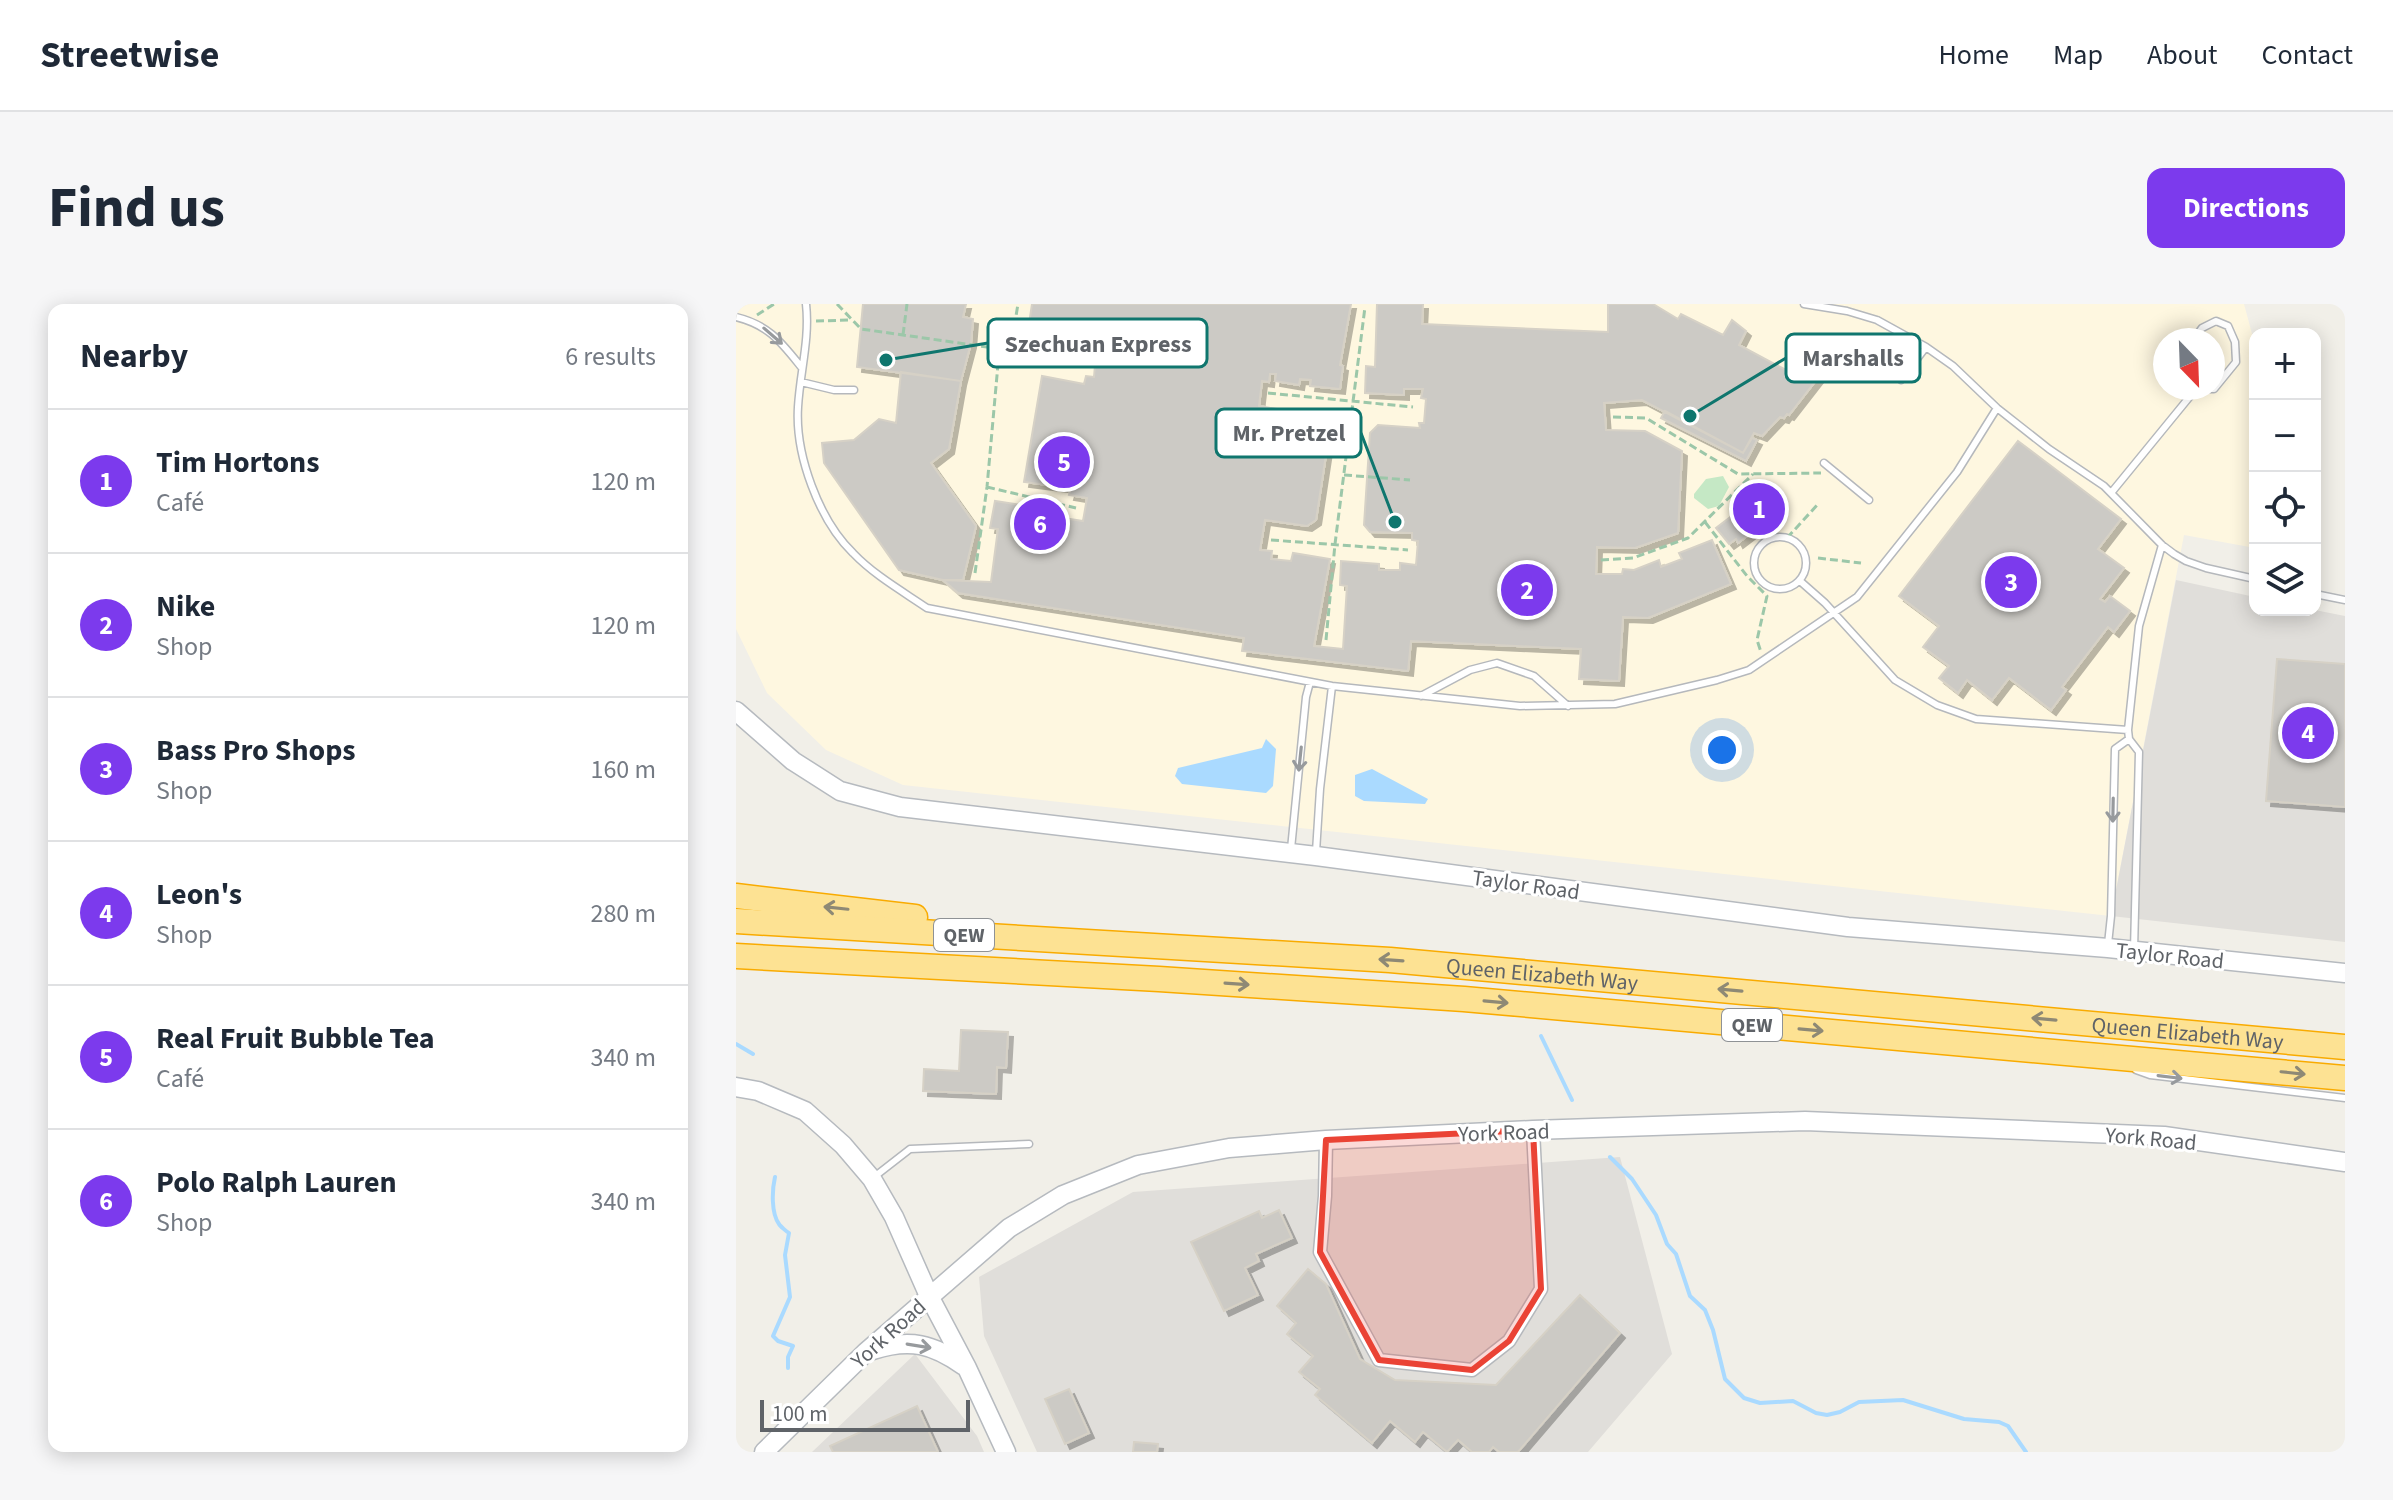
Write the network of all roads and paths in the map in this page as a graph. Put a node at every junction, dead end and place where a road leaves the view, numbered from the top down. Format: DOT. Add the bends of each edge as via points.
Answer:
graph roads {
  1 [pos="774,304"];
  2 [pos="806,304"];
  3 [pos="837,304"];
  4 [pos="907,304"];
  5 [pos="1018,304"];
  6 [pos="1804,304"];
  7 [pos="1365,307"];
  8 [pos="755,315"];
  9 [pos="736,317"];
  10 [pos="851,320"];
  11 [pos="808,321"];
  12 [pos="2202,328"];
  13 [pos="903,335"];
  14 [pos="1926,347"];
  15 [pos="1001,351"];
  16 [pos="1082,365"];
  17 [pos="802,368"];
  18 [pos="2225,376"];
  19 [pos="1901,380"];
  20 [pos="801,382"];
  21 [pos="854,390"];
  22 [pos="1268,393"];
  23 [pos="2185,400"];
  24 [pos="1354,401"];
  25 [pos="1413,407"];
  26 [pos="1997,408"];
  27 [pos="1613,417"];
  28 [pos="1824,463"];
  29 [pos="1821,473"];
  30 [pos="1753,474"];
  31 [pos="1344,475"];
  32 [pos="1410,480"];
  33 [pos="987,487"];
  34 [pos="2111,493"];
  35 [pos="1869,500"];
  36 [pos="1819,503"];
  37 [pos="1076,508"];
  38 [pos="1705,522"];
  39 [pos="1787,538"];
  40 [pos="1271,540"];
  41 [pos="1335,544"];
  42 [pos="2162,545"];
  43 [pos="1408,550"];
  44 [pos="1818,558"];
  45 [pos="1601,560"];
  46 [pos="1861,563"];
  47 [pos="1755,570"];
  48 [pos="975,573"];
  49 [pos="1747,576"];
  50 [pos="2249,577"];
  51 [pos="1800,581"];
  52 [pos="2321,595"];
  53 [pos="2345,600"];
  54 [pos="1833,613"];
  55 [pos="1326,640"];
  56 [pos="1764,659"];
  57 [pos="1310,682"];
  58 [pos="1332,686"];
  59 [pos="1419,697"];
  60 [pos="1568,706"];
  61 [pos="736,711"];
  62 [pos="2128,730"];
  63 [pos="2129,739"];
  64 [pos="1290,853"];
  65 [pos="1316,856"];
  66 [pos="736,896"];
  67 [pos="736,921"];
  68 [pos="1191,948"];
  69 [pos="2108,948"];
  70 [pos="2134,951"];
  71 [pos="736,956"];
  72 [pos="736,972"];
  73 [pos="2345,973"];
  74 [pos="1159,979"];
  75 [pos="2345,1047"];
  76 [pos="2095,1055"];
  77 [pos="2345,1078"];
  78 [pos="736,1087"];
  79 [pos="2345,1098"];
  80 [pos="1533,1130"];
  81 [pos="1326,1140"];
  82 [pos="1029,1144"];
  83 [pos="2345,1162"];
  84 [pos="872,1179"];
  85 [pos="929,1296"];
  86 [pos="866,1352"];
  87 [pos="967,1368"];
  88 [pos="764,1452"];
  89 [pos="1006,1452"];
  1 -- 8 [label="path"];
  2 -- 11 [label="lane"];
  3 -- 10 [label="path"];
  4 -- 13 [label="path"];
  5 -- 15 [label="path" via="1014,328"];
  6 -- 14 [label="lane" via="1877,320"];
  7 -- 24 [label="path"];
  9 -- 17 [label="lane, one-way" via="772,333"];
  10 -- 11 [label="path"];
  10 -- 13 [label="path" via="861,329"];
  11 -- 17 [label="lane"];
  12 -- 18 [label="lane" via="2216,321 2228,326 2236,362"];
  13 -- 15 [label="path"];
  14 -- 19 [label="lane"];
  14 -- 26 [label="lane"];
  15 -- 16 [label="path"];
  15 -- 33 [label="path"];
  17 -- 20 [label="lane"];
  20 -- 21 [label="lane"];
  20 -- 57 [label="lane" via="803,455 820,504 853,553 927,608"];
  22 -- 24 [label="path"];
  23 -- 34 [label="lane"];
  24 -- 25 [label="path"];
  24 -- 31 [label="path"];
  26 -- 34 [label="lane"];
  26 -- 54 [label="lane" via="1957,472 1857,597"];
  27 -- 30 [label="path" via="1646,418 1738,474"];
  28 -- 35 [label="lane"];
  29 -- 30 [label="path"];
  30 -- 38 [label="path"];
  31 -- 32 [label="path"];
  31 -- 41 [label="path"];
  33 -- 37 [label="path"];
  33 -- 48 [label="path"];
  34 -- 42 [label="lane"];
  36 -- 39 [label="path"];
  38 -- 45 [label="path" via="1688,538 1633,558"];
  38 -- 49 [label="path"];
  39 -- 47 [label="lane" via="1772,538 1759,548"];
  39 -- 51 [label="lane" via="1806,556"];
  40 -- 41 [label="path"];
  41 -- 43 [label="path"];
  41 -- 55 [label="path"];
  42 -- 50 [label="lane" via="2186,561"];
  42 -- 62 [label="lane" via="2139,626"];
  44 -- 46 [label="path"];
  47 -- 49 [label="path"];
  47 -- 51 [label="lane" via="1770,588 1786,589"];
  49 -- 56 [label="path" via="1767,596 1757,640"];
  51 -- 54 [label="lane"];
  52 -- 53 [label="lane"];
  54 -- 56 [label="lane"];
  54 -- 62 [label="lane" via="1895,680 1937,705 1976,719"];
  56 -- 60 [label="lane" via="1749,670 1615,704"];
  57 -- 58 [label="lane"];
  57 -- 64 [label="lane, one-way"];
  58 -- 59 [label="lane"];
  58 -- 65 [label="lane"];
  59 -- 60 [label="lane"];
  59 -- 60 [label="lane" via="1470,670 1497,663 1534,676"];
  61 -- 64 [label="main road, Taylor Road" via="793,761 840,791 900,807"];
  62 -- 63 [label="lane"];
  63 -- 69 [label="lane, one-way" via="2115,749"];
  63 -- 70 [label="lane" via="2139,752"];
  64 -- 65 [label="main road, Taylor Road"];
  65 -- 69 [label="main road, Taylor Road" via="1848,927"];
  68 -- 66 [label="highway, one-way"];
  67 -- 68 [label="highway, Queen Elizabeth Way / QEW"];
  75 -- 68 [label="highway, Queen Elizabeth Way / QEW, one-way" via="1390,960"];
  69 -- 70 [label="main road, Taylor Road"];
  70 -- 73 [label="main road, Taylor Road"];
  71 -- 74 [label="highway, Queen Elizabeth Way / QEW"];
  72 -- 74 [label="highway"];
  74 -- 76 [label="highway, Queen Elizabeth Way / QEW, one-way" via="1464,999"];
  76 -- 77 [label="highway, Queen Elizabeth Way / QEW, one-way"];
  76 -- 79 [label="lane, one-way" via="2150,1075"];
  78 -- 84 [label="main road" via="805,1111"];
  80 -- 81 [label="main road, York Road"];
  80 -- 81 [label="street" via="1541,1289 1509,1341 1472,1370 1379,1360 1320,1252"];
  80 -- 83 [label="main road, York Road" via="1805,1121 1991,1128 2164,1136"];
  81 -- 85 [label="main road, York Road" via="1229,1148 1138,1165 1063,1195 1009,1228"];
  82 -- 84 [label="lane" via="910,1149"];
  84 -- 85 [label="main road"];
  85 -- 86 [label="main road, York Road"];
  85 -- 87 [label="main road"];
  86 -- 87 [label="main road, one-way" via="892,1344 919,1344 945,1352"];
  86 -- 88 [label="main road, York Road"];
  87 -- 89 [label="main road"];
}
